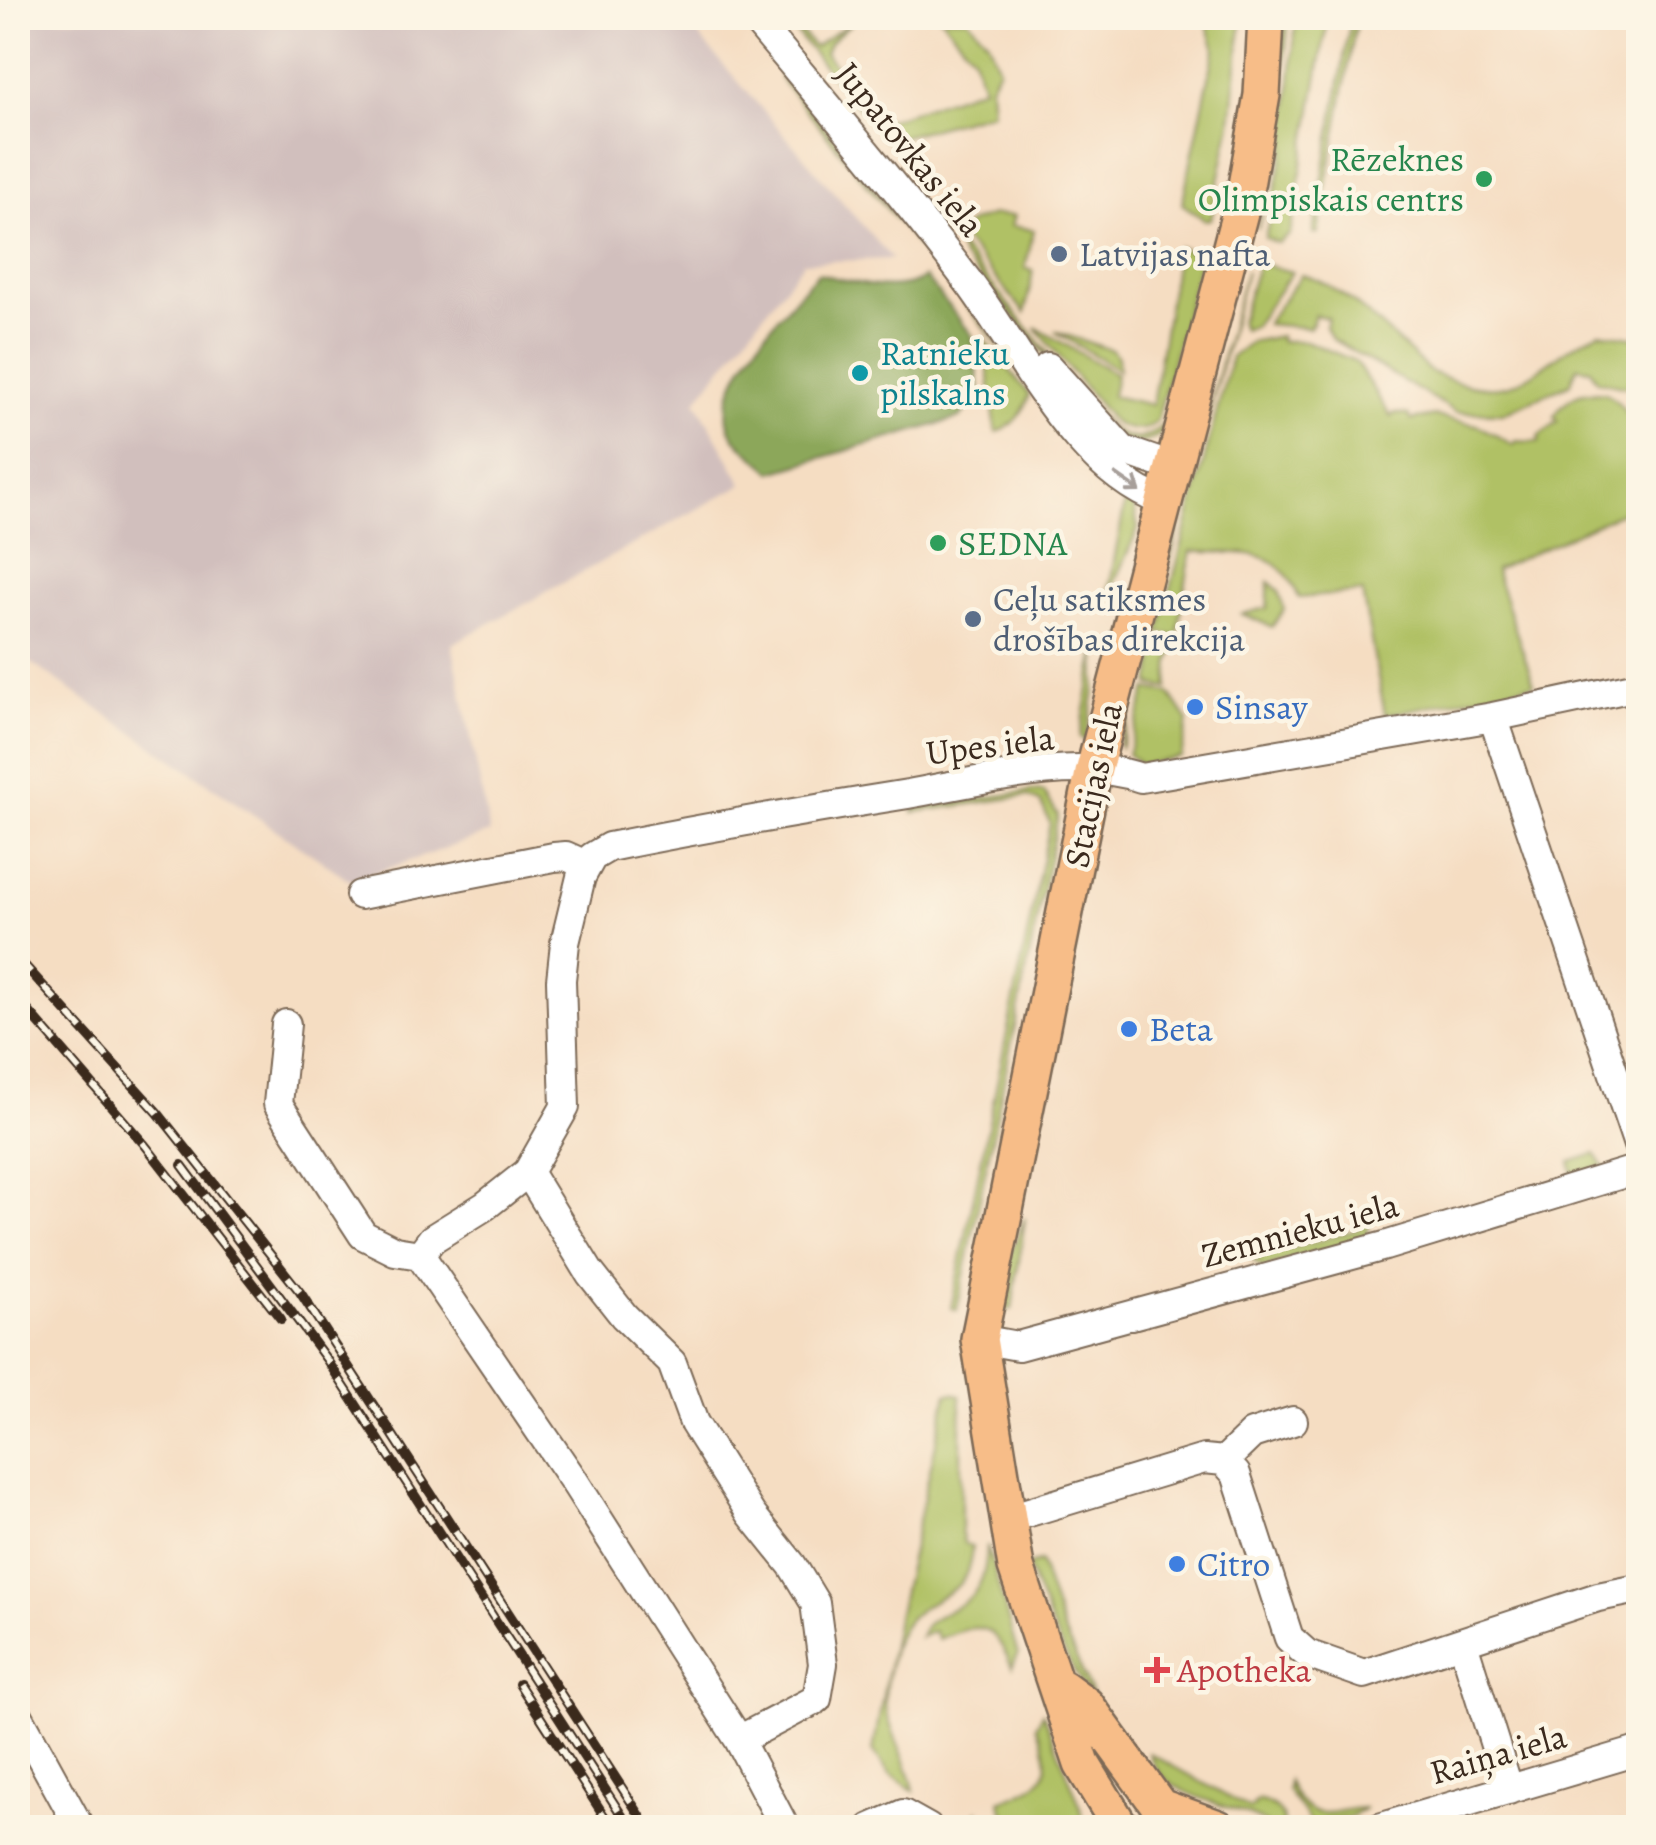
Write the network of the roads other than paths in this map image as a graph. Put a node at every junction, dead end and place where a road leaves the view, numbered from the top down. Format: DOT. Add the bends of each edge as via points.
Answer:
graph roads {
  1 [pos="754,18"];
  2 [pos="1270,21"];
  3 [pos="969,282"];
  4 [pos="1054,404"];
  5 [pos="1123,450"];
  6 [pos="1167,484"];
  7 [pos="1638,686"];
  8 [pos="1493,717"];
  9 [pos="1093,772"];
  10 [pos="586,865"];
  11 [pos="360,895"];
  12 [pos="286,1024"];
  13 [pos="1638,1146"];
  14 [pos="1638,1169"];
  15 [pos="528,1172"];
  16 [pos="420,1255"];
  17 [pos="980,1331"];
  18 [pos="1293,1420"];
  19 [pos="1224,1462"];
  20 [pos="1006,1519"];
  21 [pos="1638,1589"];
  22 [pos="1462,1642"];
  23 [pos="1056,1673"];
  24 [pos="18,1715"];
  25 [pos="739,1740"];
  26 [pos="1638,1752"];
  27 [pos="1508,1790"];
  28 [pos="924,1825"];
  29 [pos="80,1828"];
  30 [pos="785,1828"];
  31 [pos="872,1828"];
  32 [pos="1122,1828"];
  33 [pos="1159,1828"];
  34 [pos="1218,1828"];
  35 [pos="1379,1828"];
  1 -- 3 [label="street, Jupatovkas iela"];
  2 -- 6 [label="main road, Stacijas iela" via="1244,197"];
  3 -- 4 [label="street, Jupatovkas iela"];
  3 -- 5 [label="street, Jupatovkas iela"];
  4 -- 5 [label="street" via="1066,403 1105,442"];
  4 -- 6 [label="street, Jupatovkas iela, one-way" via="1115,475 1140,493"];
  5 -- 6 [label="street, Jupatovkas iela"];
  6 -- 9 [label="main road, Stacijas iela"];
  7 -- 8 [label="street, Upes iela"];
  8 -- 9 [label="street, Upes iela" via="1142,778 1118,770"];
  8 -- 13 [label="street"];
  9 -- 10 [label="street, Upes iela" via="1030,774 706,828 608,847"];
  9 -- 17 [label="main road, Stacijas iela"];
  10 -- 11 [label="street" via="554,857"];
  10 -- 15 [label="street" via="561,980 565,1107"];
  12 -- 16 [label="street" via="278,1104 363,1235"];
  14 -- 17 [label="street, Zemnieku iela" via="1018,1346"];
  15 -- 16 [label="street" via="432,1238"];
  15 -- 25 [label="street" via="590,1273 672,1363 694,1423 815,1603 823,1664 817,1699"];
  16 -- 25 [label="street"];
  17 -- 20 [label="main road, Stacijas iela"];
  18 -- 19 [label="street" via="1252,1434"];
  19 -- 20 [label="street" via="1204,1459"];
  19 -- 22 [label="street" via="1236,1474 1295,1648 1364,1674"];
  20 -- 23 [label="main road, Stacijas iela" via="1016,1567"];
  21 -- 22 [label="street"];
  22 -- 27 [label="street"];
  23 -- 32 [label="main road, Stacijas iela" via="1082,1764"];
  23 -- 33 [label="main road, Stacijas iela" via="1098,1750"];
  23 -- 34 [label="main road" via="1160,1807"];
  24 -- 29 [label="street"];
  25 -- 30 [label="street"];
  26 -- 27 [label="street, Raiņa iela"];
  27 -- 35 [label="street, Raiņa iela"];
  28 -- 31 [label="street" via="894,1814"];
}
